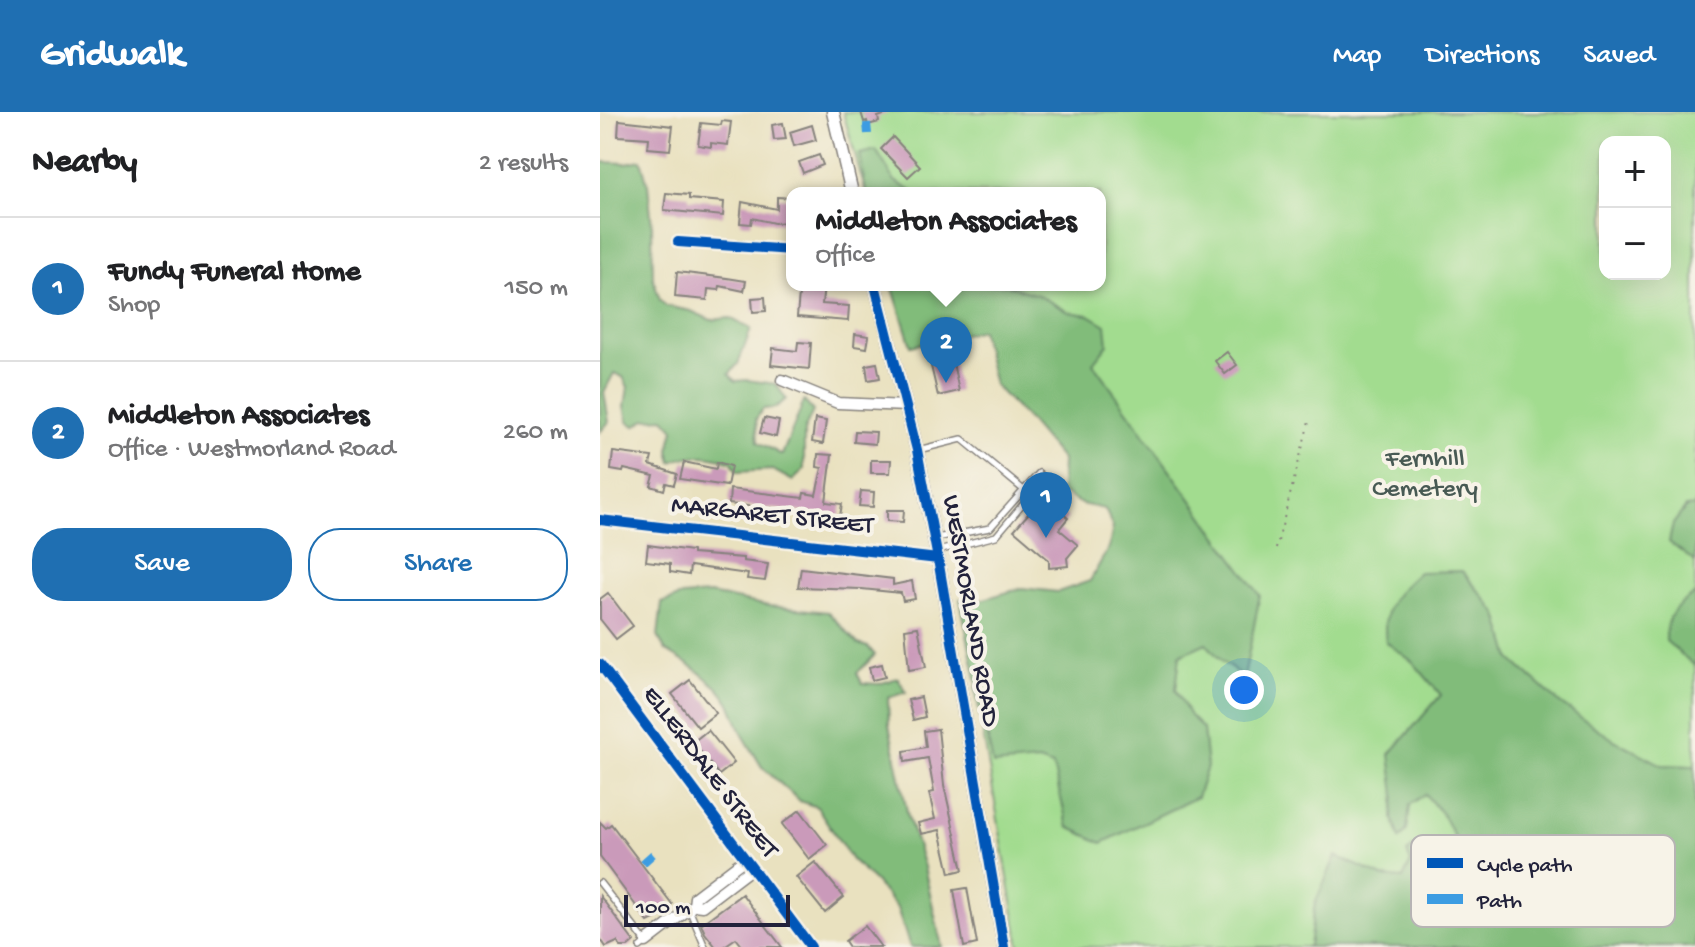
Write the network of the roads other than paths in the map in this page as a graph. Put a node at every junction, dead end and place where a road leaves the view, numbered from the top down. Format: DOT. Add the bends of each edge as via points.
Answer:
graph roads {
  1 [pos="833,112"];
  2 [pos="851,187"];
  3 [pos="678,242"];
  4 [pos="786,250"];
  5 [pos="877,291"];
  6 [pos="782,380"];
  7 [pos="906,406"];
  8 [pos="917,450"];
  9 [pos="1024,490"];
  10 [pos="1031,496"];
  11 [pos="600,520"];
  12 [pos="936,550"];
  13 [pos="600,664"];
  14 [pos="749,863"];
  15 [pos="600,883"];
  16 [pos="692,907"];
  17 [pos="643,945"];
  18 [pos="705,947"];
  19 [pos="811,947"];
  20 [pos="1004,947"];
  1 -- 2 [label="street"];
  3 -- 4 [label="street"];
  5 -- 7 [label="street, WESTMORLAND ROAD"];
  6 -- 7 [label="street" via="838,403"];
  7 -- 8 [label="street, WESTMORLAND ROAD"];
  8 -- 9 [label="lane" via="962,439"];
  8 -- 12 [label="street, WESTMORLAND ROAD"];
  9 -- 10 [label="lane"];
  9 -- 10 [label="lane" via="1039,473 1042,482"];
  9 -- 12 [label="lane" via="990,528"];
  10 -- 12 [label="lane" via="996,536"];
  11 -- 12 [label="street, MARGARET STREET"];
  12 -- 20 [label="street, WESTMORLAND ROAD"];
  13 -- 14 [label="street, ELLERDALE STREET"];
  14 -- 16 [label="street" via="695,897"];
  14 -- 19 [label="street, ELLERDALE STREET"];
  15 -- 17 [label="lane"];
  16 -- 17 [label="street"];
  16 -- 18 [label="lane"];
}
